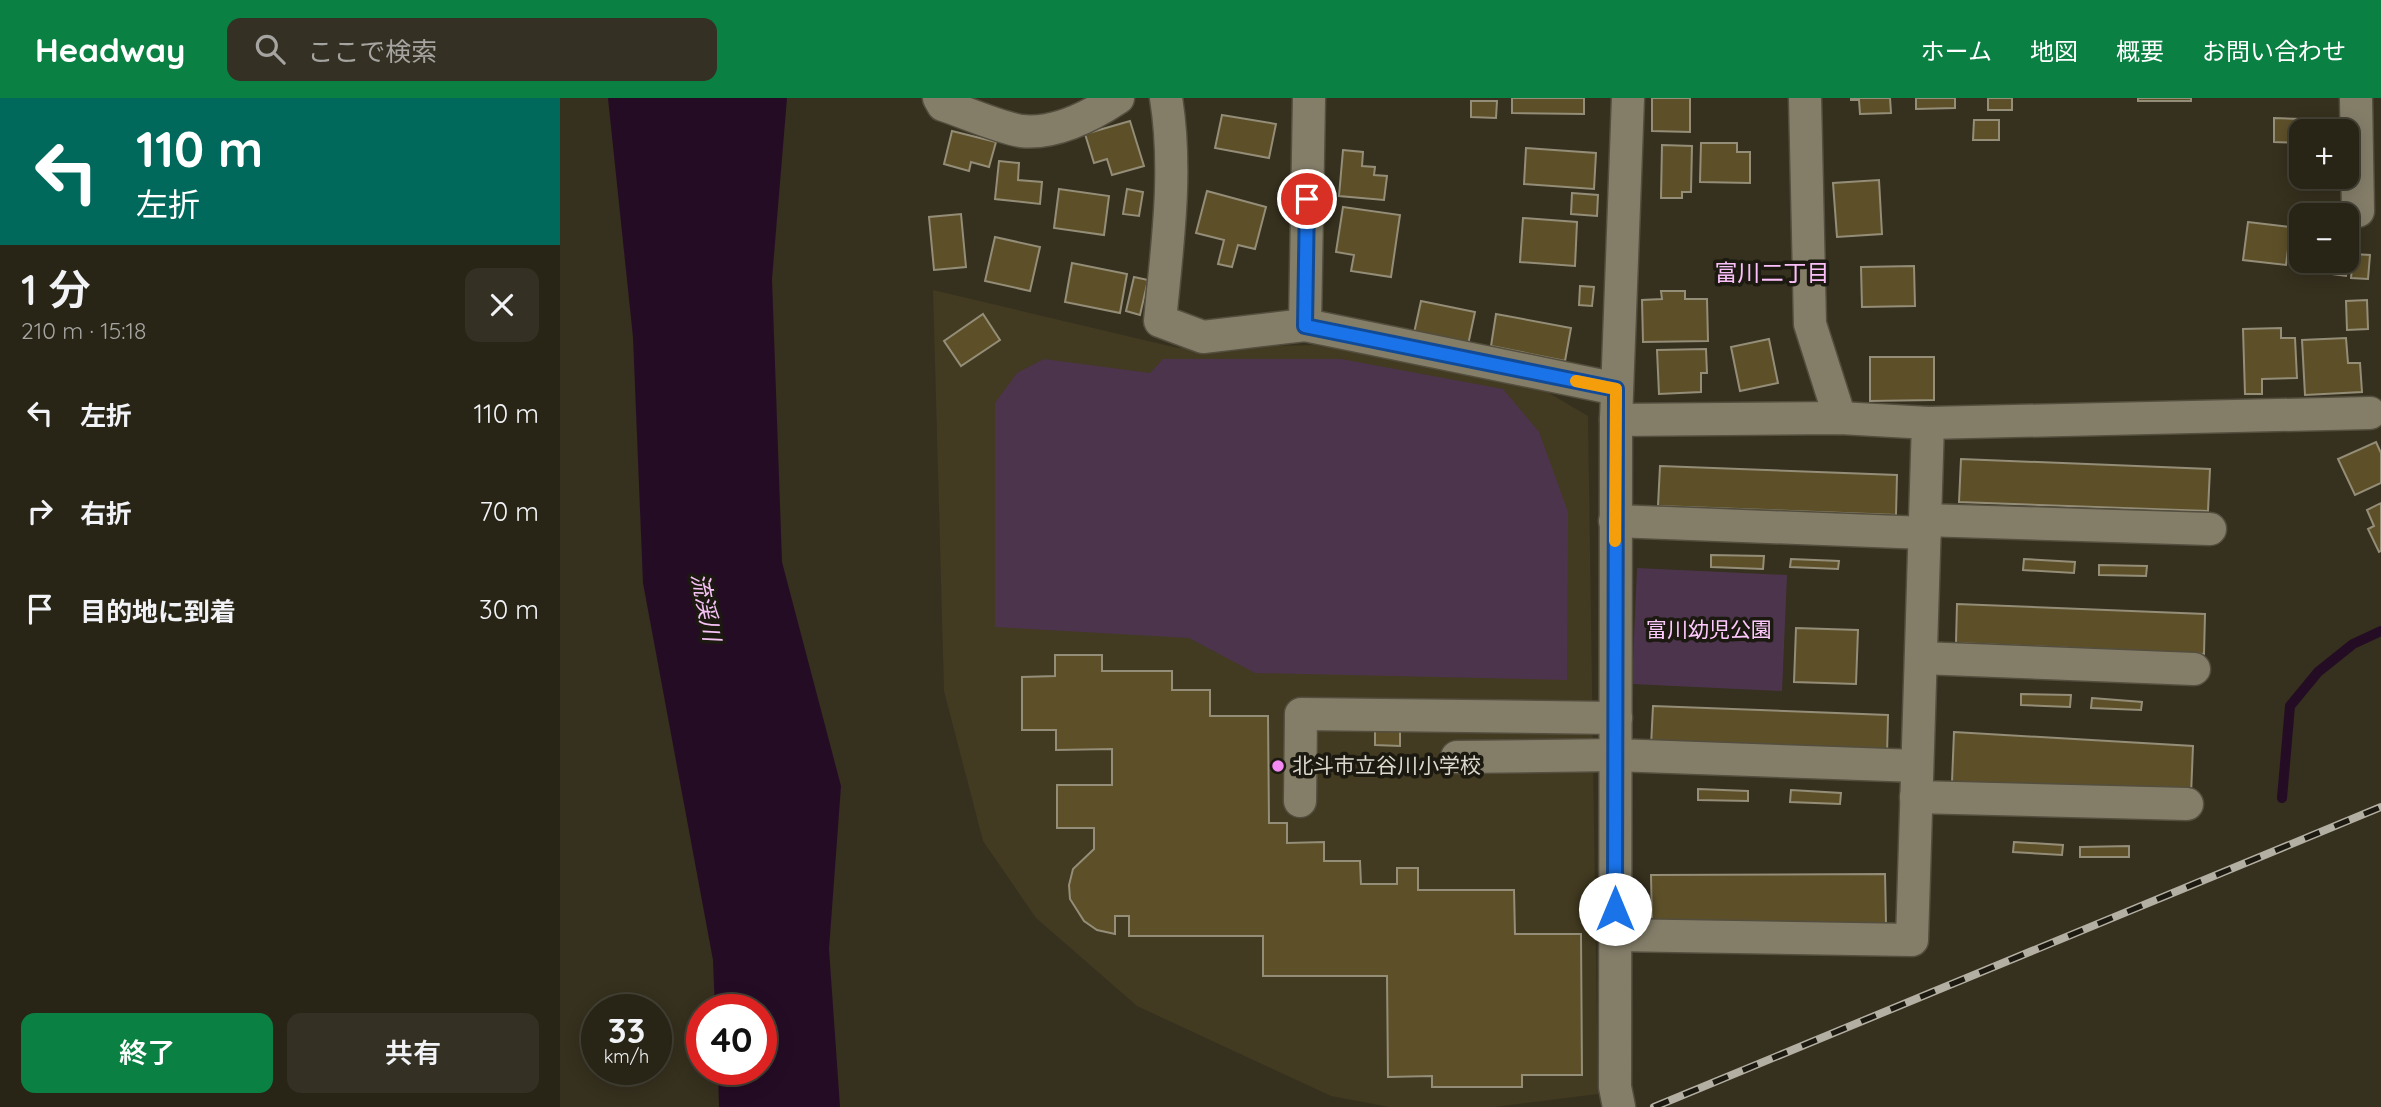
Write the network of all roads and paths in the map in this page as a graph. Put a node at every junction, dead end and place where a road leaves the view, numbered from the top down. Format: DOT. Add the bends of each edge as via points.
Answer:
graph roads {
  1 [pos="939,98"];
  2 [pos="1118,98"];
  3 [pos="1166,98"];
  4 [pos="1309,98"];
  5 [pos="1628,98"];
  6 [pos="1805,98"];
  7 [pos="2356,98"];
  8 [pos="2358,203"];
  9 [pos="1305,326"];
  10 [pos="1616,405"];
  11 [pos="2370,413"];
  12 [pos="1840,418"];
  13 [pos="1928,423"];
  14 [pos="1615,521"];
  15 [pos="1925,526"];
  16 [pos="2210,529"];
  17 [pos="1921,658"];
  18 [pos="2194,669"];
  19 [pos="1616,718"];
  20 [pos="1615,755"];
  21 [pos="1457,757"];
  22 [pos="1917,766"];
  23 [pos="1916,797"];
  24 [pos="1300,801"];
  25 [pos="2188,804"];
  26 [pos="1615,935"];
  27 [pos="1619,1107"];
  1 -- 2 [label="street" via="943,106 1021,131 1053,129"];
  3 -- 9 [label="street" via="1171,208 1160,321 1203,337"];
  4 -- 9 [label="street"];
  5 -- 10 [label="street"];
  6 -- 12 [label="street" via="1810,324"];
  7 -- 8 [label="street"];
  9 -- 10 [label="street"];
  10 -- 12 [label="street"];
  10 -- 14 [label="street"];
  11 -- 13 [label="street"];
  12 -- 13 [label="street"];
  13 -- 15 [label="street"];
  14 -- 15 [label="street"];
  14 -- 19 [label="street"];
  15 -- 16 [label="street"];
  15 -- 17 [label="street"];
  17 -- 18 [label="street"];
  17 -- 22 [label="street"];
  19 -- 20 [label="street"];
  19 -- 24 [label="street" via="1301,714"];
  20 -- 21 [label="street"];
  20 -- 22 [label="street"];
  20 -- 26 [label="street"];
  22 -- 23 [label="street"];
  23 -- 25 [label="street"];
  23 -- 26 [label="street" via="1912,940"];
  26 -- 27 [label="street" via="1615,1087"];
}
